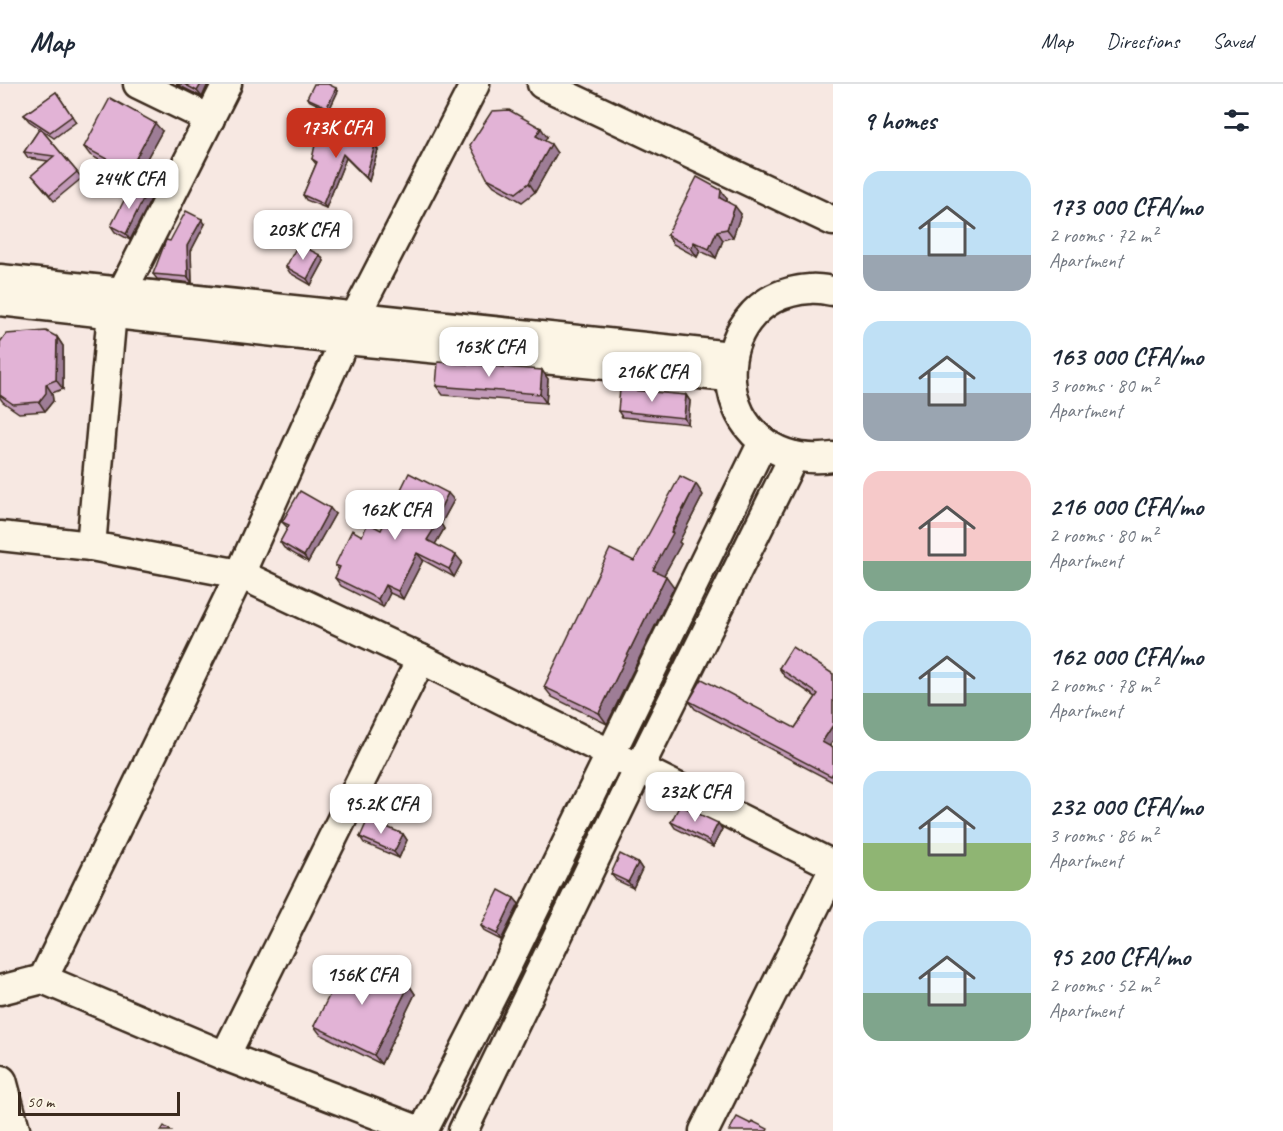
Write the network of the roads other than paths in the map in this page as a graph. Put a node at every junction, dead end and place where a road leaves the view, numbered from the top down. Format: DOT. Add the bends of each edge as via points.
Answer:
graph roads {
  1 [pos="138,84"];
  2 [pos="227,84"];
  3 [pos="475,84"];
  4 [pos="543,84"];
  5 [pos="210,119"];
  6 [pos="833,221"];
  7 [pos="0,279"];
  8 [pos="833,291"];
  9 [pos="0,300"];
  10 [pos="117,303"];
  11 [pos="351,328"];
  12 [pos="730,366"];
  13 [pos="763,441"];
  14 [pos="794,456"];
  15 [pos="833,457"];
  16 [pos="0,536"];
  17 [pos="91,546"];
  18 [pos="240,574"];
  19 [pos="422,658"];
  20 [pos="610,753"];
  21 [pos="639,768"];
  22 [pos="833,865"];
  23 [pos="833,870"];
  24 [pos="43,979"];
  25 [pos="0,990"];
  26 [pos="225,1056"];
  27 [pos="0,1082"];
  28 [pos="13,1131"];
  29 [pos="421,1131"];
  30 [pos="464,1131"];
  31 [pos="704,1131"];
  1 -- 5 [label="street"];
  2 -- 5 [label="street"];
  3 -- 11 [label="street"];
  4 -- 6 [label="street"];
  5 -- 10 [label="street"];
  7 -- 10 [label="street"];
  8 -- 12 [label="street" via="811,288 784,294 759,308 741,330"];
  9 -- 10 [label="street"];
  10 -- 11 [label="street"];
  10 -- 17 [label="street"];
  11 -- 12 [label="street"];
  11 -- 18 [label="street"];
  12 -- 13 [label="street" via="732,395 739,413"];
  13 -- 14 [label="street"];
  13 -- 20 [label="street"];
  14 -- 15 [label="street"];
  14 -- 21 [label="street"];
  16 -- 17 [label="street"];
  17 -- 18 [label="street"];
  18 -- 19 [label="street"];
  18 -- 24 [label="street"];
  19 -- 20 [label="street"];
  19 -- 26 [label="street"];
  20 -- 21 [label="street"];
  20 -- 29 [label="street"];
  21 -- 22 [label="street"];
  21 -- 30 [label="street"];
  23 -- 31 [label="street"];
  24 -- 25 [label="street"];
  24 -- 26 [label="street"];
  26 -- 29 [label="street"];
  27 -- 28 [label="highway"];
}
